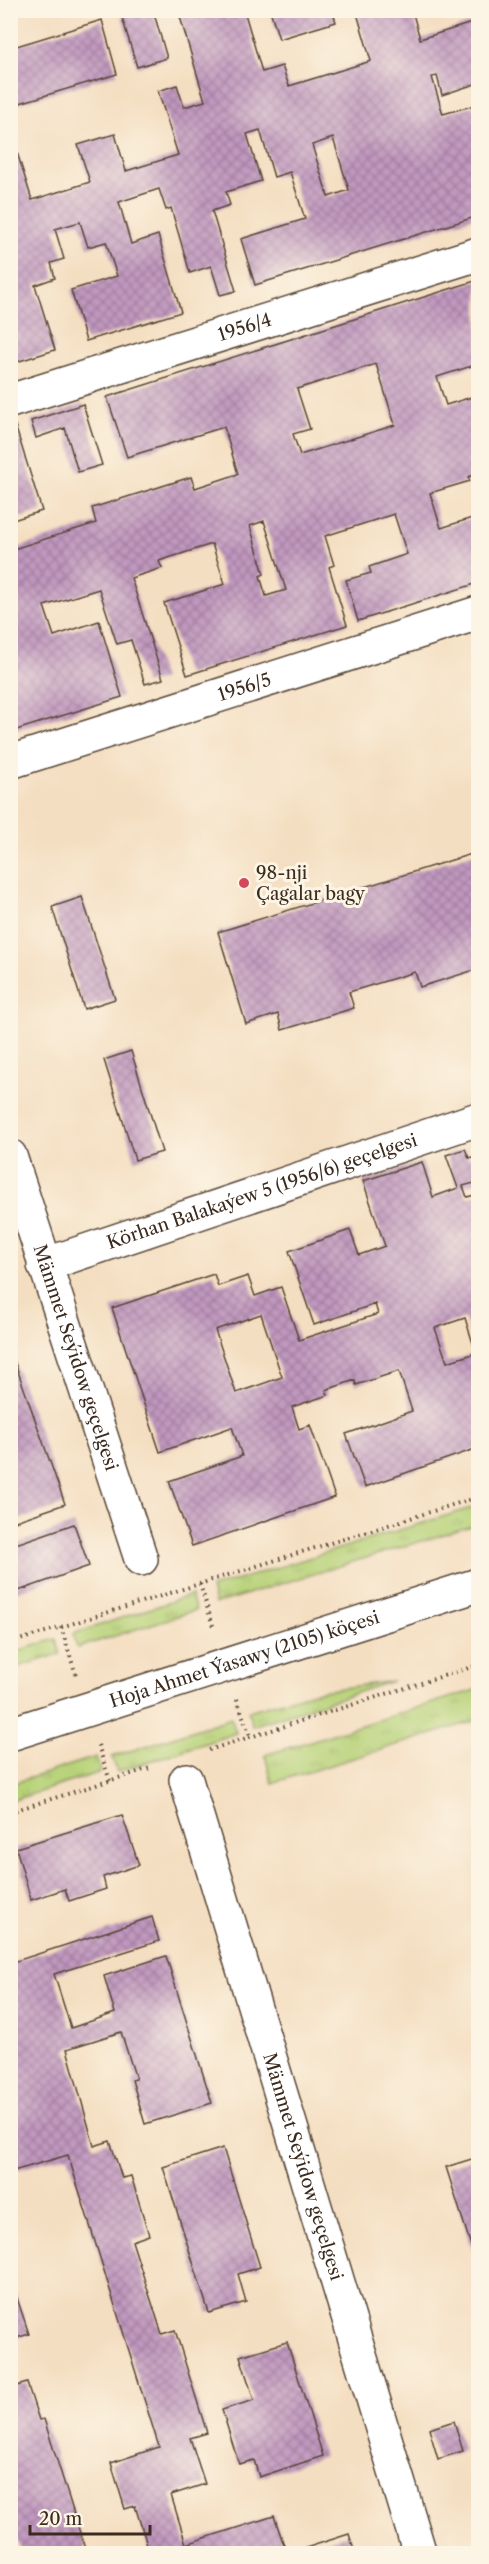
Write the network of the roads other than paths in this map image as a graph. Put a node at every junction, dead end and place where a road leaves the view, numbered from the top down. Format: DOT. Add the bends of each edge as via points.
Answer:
graph roads {
  1 [pos="478,254"];
  2 [pos="10,401"];
  3 [pos="478,613"];
  4 [pos="10,762"];
  5 [pos="478,1119"];
  6 [pos="10,1156"];
  7 [pos="44,1265"];
  8 [pos="141,1559"];
  9 [pos="478,1585"];
  10 [pos="10,1734"];
  11 [pos="182,1766"];
  12 [pos="420,2553"];
  1 -- 2 [label="street, 1956/4"];
  3 -- 4 [label="street, 1956/5"];
  5 -- 7 [label="street, Körhan Balakaýew 5 (1956/6) geçelgesi"];
  6 -- 7 [label="street, Mämmet Seýidow geçelgesi"];
  7 -- 8 [label="street, Mämmet Seýidow geçelgesi"];
  9 -- 10 [label="street, Hoja Ahmet Ýasawy (2105) köçesi"];
  11 -- 12 [label="street, Mämmet Seýidow geçelgesi"];
}
